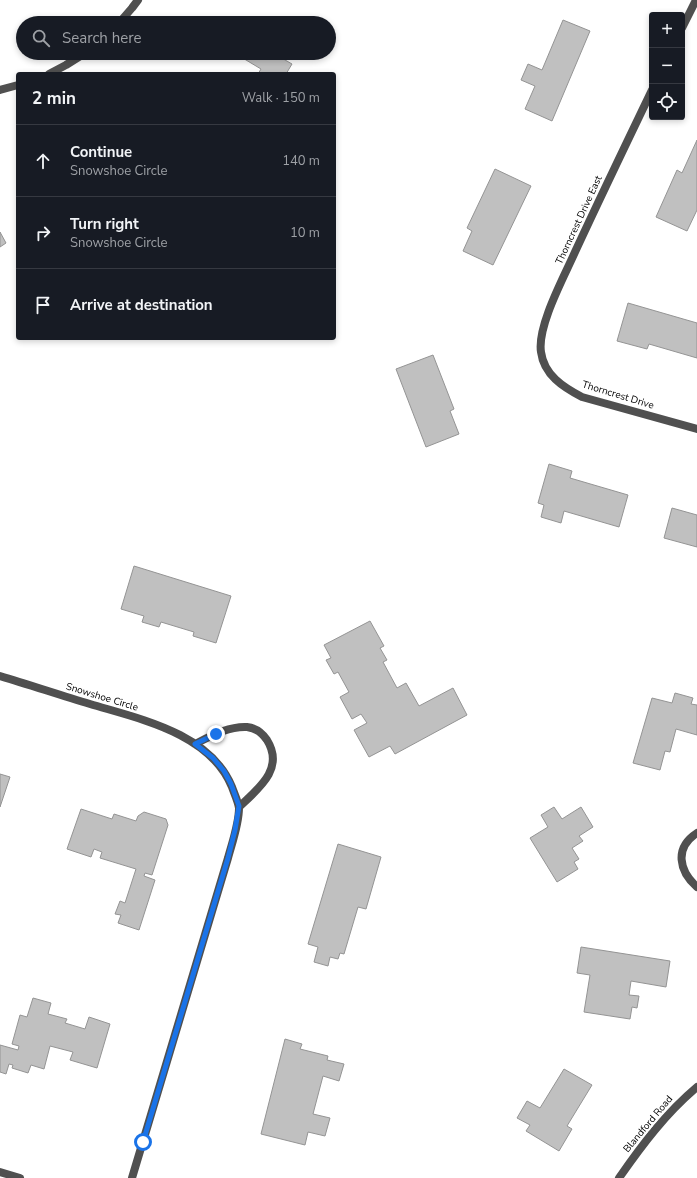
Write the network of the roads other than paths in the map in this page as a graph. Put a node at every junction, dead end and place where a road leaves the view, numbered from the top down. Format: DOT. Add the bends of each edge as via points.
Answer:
graph roads {
  1 [pos="138,0"];
  2 [pos="696,0"];
  3 [pos="125,16"];
  4 [pos="685,22"];
  5 [pos="74,60"];
  6 [pos="54,72"];
  7 [pos="16,86"];
  8 [pos="0,90"];
  9 [pos="649,96"];
  10 [pos="544,363"];
  11 [pos="697,429"];
  12 [pos="0,676"];
  13 [pos="195,744"];
  14 [pos="239,806"];
  15 [pos="697,833"];
  16 [pos="697,887"];
  17 [pos="697,1087"];
  18 [pos="0,1172"];
  19 [pos="20,1178"];
  20 [pos="132,1178"];
  21 [pos="619,1178"];
  1 -- 3 [label="street"];
  2 -- 4 [label="street"];
  5 -- 6 [label="street"];
  7 -- 8 [label="street"];
  9 -- 10 [label="street, Thorncrest Drive East" via="547,315 541,335"];
  10 -- 11 [label="street, Thorncrest Drive" via="552,377 582,397"];
  12 -- 13 [label="street, Snowshoe Circle" via="160,726"];
  13 -- 14 [label="street, Snowshoe Circle" via="213,758 224,771"];
  13 -- 14 [label="street" via="232,728 248,727 264,735 273,756 270,775 261,787"];
  14 -- 20 [label="street, Snowshoe Circle" via="228,858"];
  15 -- 16 [label="street" via="687,840 681,862 689,880"];
  17 -- 21 [label="street, Blandford Road" via="682,1099 653,1132"];
  18 -- 19 [label="street"];
}
